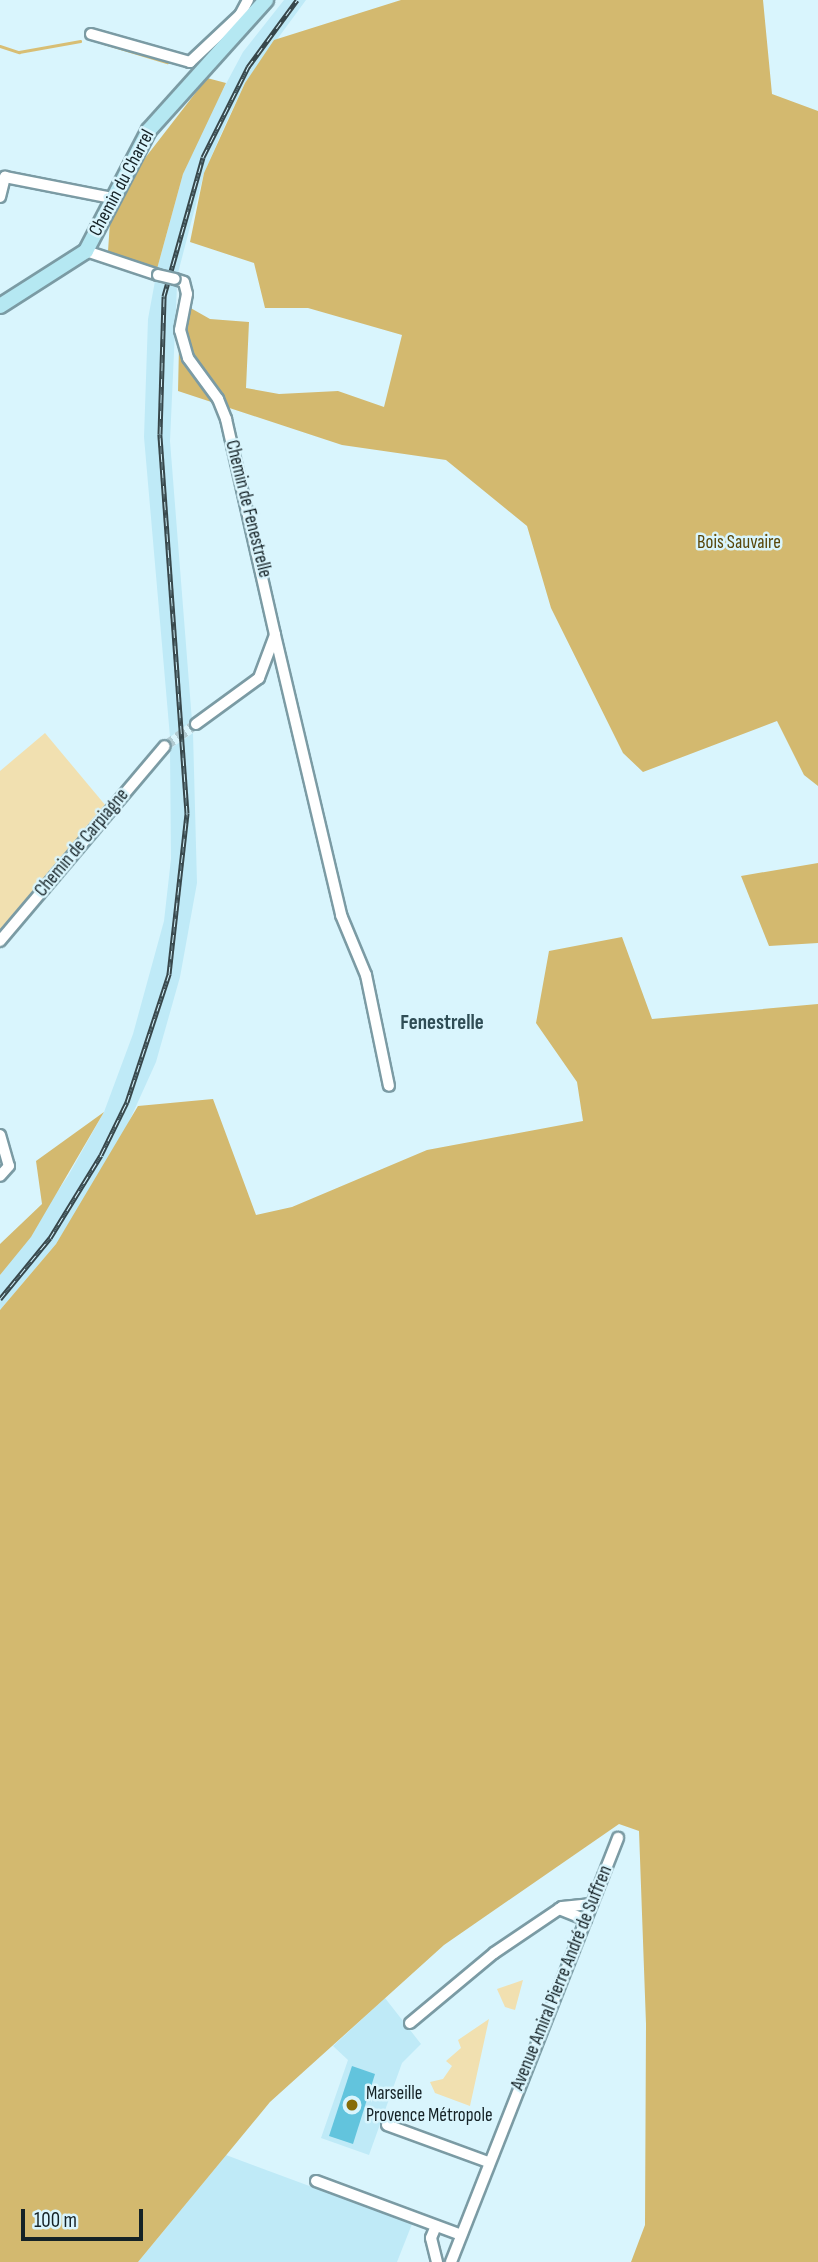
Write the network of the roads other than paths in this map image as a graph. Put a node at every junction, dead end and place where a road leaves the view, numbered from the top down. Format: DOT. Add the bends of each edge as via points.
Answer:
graph roads {
  1 [pos="257,2"];
  2 [pos="91,34"];
  3 [pos="0,197"];
  4 [pos="112,198"];
  5 [pos="86,251"];
  6 [pos="0,306"];
  7 [pos="275,635"];
  8 [pos="196,724"];
  9 [pos="164,746"];
  10 [pos="0,941"];
  11 [pos="389,1086"];
  12 [pos="0,1135"];
  13 [pos="0,1176"];
  14 [pos="618,1838"];
  15 [pos="592,1904"];
  16 [pos="558,1909"];
  17 [pos="586,1920"];
  18 [pos="410,2023"];
  19 [pos="387,2125"];
  20 [pos="488,2162"];
  21 [pos="316,2181"];
  22 [pos="436,2226"];
  23 [pos="461,2235"];
  24 [pos="438,2262"];
  25 [pos="451,2262"];
  1 -- 2 [label="street" via="190,62"];
  1 -- 4 [label="street, Chemin du Charrel" via="149,130"];
  3 -- 4 [label="street" via="5,177"];
  4 -- 5 [label="street, Chemin du Charrel"];
  5 -- 6 [label="street, Chemin du Charrel"];
  5 -- 7 [label="street, Chemin de Fenestrelle, bridge" via="184,282 187,294 180,330 188,358 218,399 226,419"];
  7 -- 8 [label="street" via="259,678"];
  7 -- 11 [label="street, Chemin de Fenestrelle" via="341,915 366,975"];
  9 -- 10 [label="street, Chemin de Carpiagne"];
  12 -- 13 [label="street" via="9,1166"];
  14 -- 15 [label="street, Avenue Amiral Pierre André de Suffren"];
  15 -- 16 [label="street"];
  15 -- 17 [label="street, Avenue Amiral Pierre André de Suffren"];
  16 -- 17 [label="street"];
  16 -- 18 [label="street" via="478,1966"];
  17 -- 20 [label="street, Avenue Amiral Pierre André de Suffren"];
  19 -- 20 [label="street"];
  20 -- 23 [label="street, Avenue Amiral Pierre André de Suffren"];
  21 -- 22 [label="street"];
  22 -- 23 [label="street"];
  22 -- 24 [label="street" via="431,2238"];
  23 -- 25 [label="street, Avenue Amiral Pierre André de Suffren"];
}
